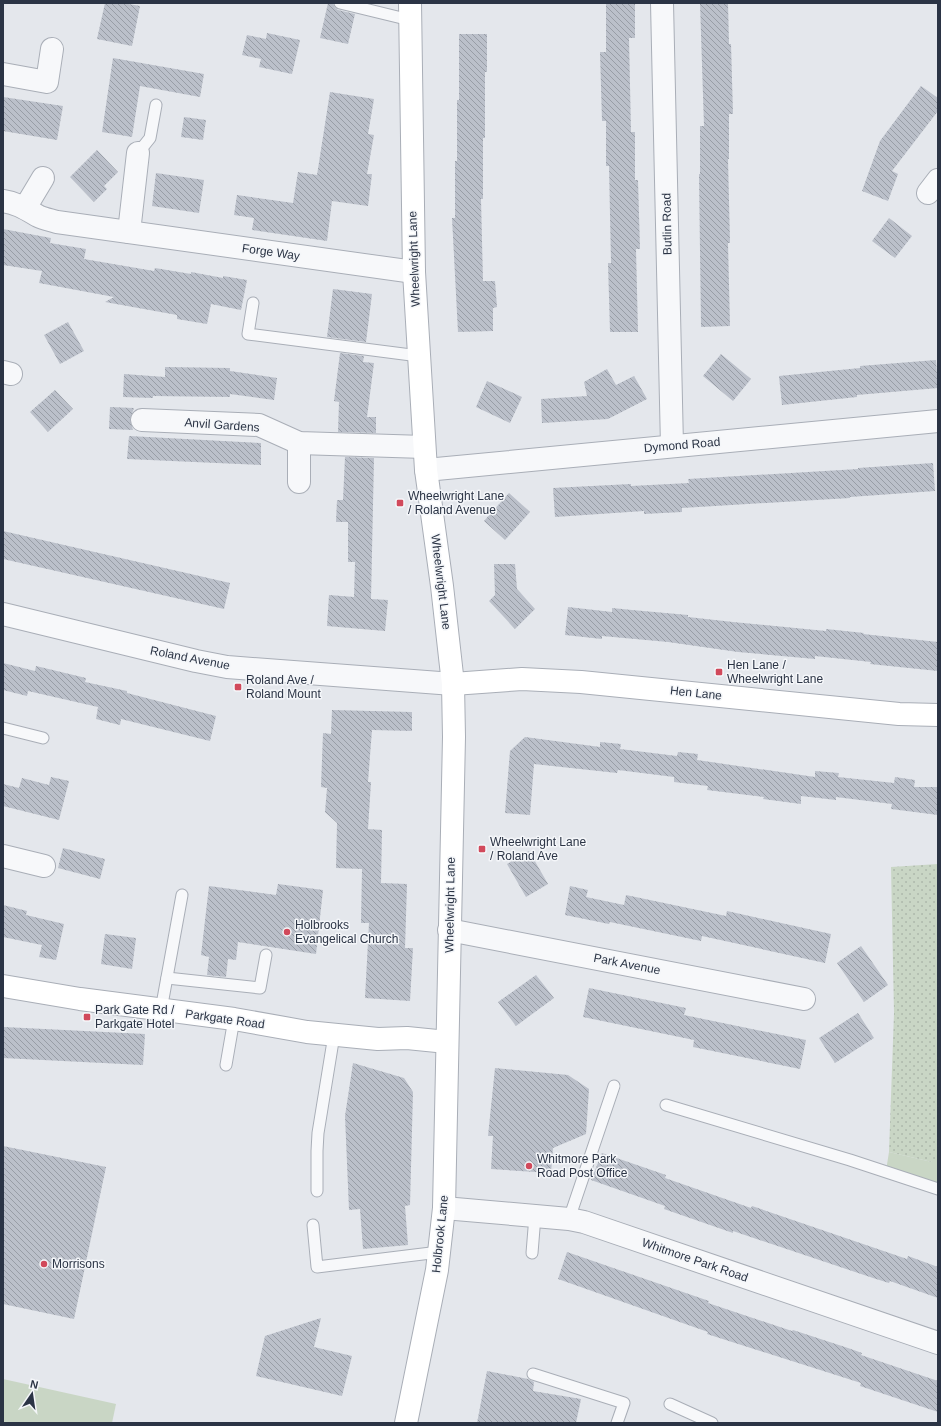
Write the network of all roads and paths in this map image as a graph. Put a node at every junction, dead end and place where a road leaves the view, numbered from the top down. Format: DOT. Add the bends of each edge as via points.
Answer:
graph roads {
  1 [pos="340,3"];
  2 [pos="662,3"];
  3 [pos="410,12"];
  4 [pos="52,49"];
  5 [pos="3,74"];
  6 [pos="156,106"];
  7 [pos="138,154"];
  8 [pos="43,178"];
  9 [pos="3,201"];
  10 [pos="25,208"];
  11 [pos="129,232"];
  12 [pos="414,272"];
  13 [pos="253,303"];
  14 [pos="419,356"];
  15 [pos="142,420"];
  16 [pos="938,421"];
  17 [pos="299,442"];
  18 [pos="672,446"];
  19 [pos="424,447"];
  20 [pos="426,470"];
  21 [pos="299,482"];
  22 [pos="3,614"];
  23 [pos="453,684"];
  24 [pos="938,715"];
  25 [pos="3,728"];
  26 [pos="43,738"];
  27 [pos="3,856"];
  28 [pos="44,866"];
  29 [pos="182,896"];
  30 [pos="449,930"];
  31 [pos="266,955"];
  32 [pos="167,978"];
  33 [pos="3,986"];
  34 [pos="804,999"];
  35 [pos="161,1010"];
  36 [pos="234,1019"];
  37 [pos="334,1035"];
  38 [pos="447,1042"];
  39 [pos="226,1064"];
  40 [pos="614,1086"];
  41 [pos="666,1105"];
  42 [pos="938,1189"];
  43 [pos="317,1191"];
  44 [pos="444,1208"];
  45 [pos="535,1216"];
  46 [pos="569,1219"];
  47 [pos="313,1225"];
  48 [pos="439,1252"];
  49 [pos="532,1253"];
  50 [pos="938,1343"];
  51 [pos="533,1374"];
  52 [pos="670,1404"];
  53 [pos="406,1423"];
  54 [pos="617,1423"];
  55 [pos="712,1423"];
  1 -- 3 [label="lane"];
  2 -- 18 [label="street, Butlin Road"];
  3 -- 12 [label="street, Wheelwright Lane"];
  4 -- 5 [label="street" via="47,82"];
  6 -- 7 [label="lane" via="150,138"];
  7 -- 11 [label="street"];
  8 -- 10 [label="street"];
  9 -- 10 [label="street, Forge Way"];
  10 -- 11 [label="street, Forge Way" via="57,222"];
  11 -- 12 [label="street, Forge Way"];
  12 -- 14 [label="street, Wheelwright Lane"];
  13 -- 14 [label="lane" via="248,334"];
  14 -- 19 [label="street, Wheelwright Lane"];
  15 -- 17 [label="street, Anvil Gardens" via="260,425"];
  16 -- 18 [label="street, Dymond Road"];
  17 -- 19 [label="street, Anvil Gardens"];
  17 -- 21 [label="street"];
  18 -- 20 [label="street, Dymond Road"];
  19 -- 20 [label="street, Wheelwright Lane"];
  20 -- 23 [label="street, Wheelwright Lane"];
  22 -- 23 [label="street, Roland Avenue" via="227,667"];
  23 -- 24 [label="street, Hen Lane" via="522,679 581,682 899,714"];
  23 -- 30 [label="street, Wheelwright Lane"];
  25 -- 26 [label="lane"];
  27 -- 28 [label="street"];
  29 -- 32 [label="lane"];
  30 -- 34 [label="street, Park Avenue"];
  30 -- 38 [label="street, Wheelwright Lane"];
  31 -- 32 [label="lane" via="260,988"];
  32 -- 35 [label="lane"];
  33 -- 35 [label="street, Parkgate Road"];
  35 -- 36 [label="street, Parkgate Road"];
  36 -- 37 [label="street, Parkgate Road"];
  36 -- 39 [label="lane"];
  37 -- 38 [label="street, Parkgate Road"];
  37 -- 43 [label="lane" via="320,1121"];
  38 -- 44 [label="street, Holbrook Lane"];
  40 -- 46 [label="lane"];
  41 -- 42 [label="lane"];
  44 -- 45 [label="street, Whitmore Park Road"];
  44 -- 48 [label="street, Holbrook Lane"];
  45 -- 46 [label="street, Whitmore Park Road"];
  45 -- 49 [label="lane"];
  46 -- 50 [label="street, Whitmore Park Road"];
  47 -- 48 [label="lane" via="317,1267"];
  48 -- 53 [label="street, Holbrook Lane"];
  51 -- 54 [label="lane" via="624,1403"];
  52 -- 55 [label="lane"];
}
